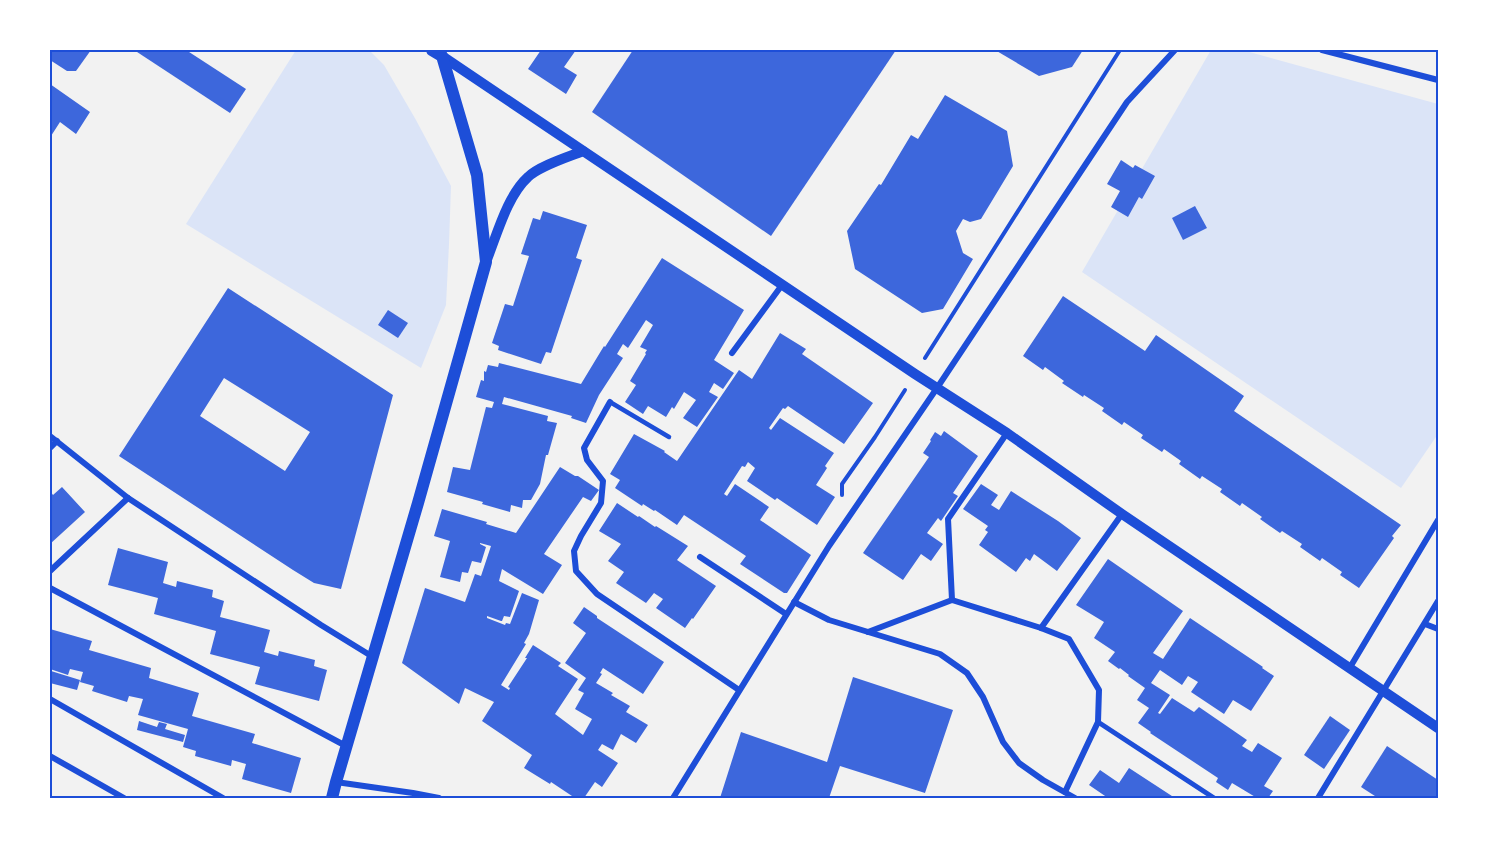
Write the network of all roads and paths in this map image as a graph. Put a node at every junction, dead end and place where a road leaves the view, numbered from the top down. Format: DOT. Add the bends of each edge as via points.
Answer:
graph roads {
  1 [pos="1120,50"];
  2 [pos="1174,50"];
  3 [pos="1322,50"];
  4 [pos="437,53"];
  5 [pos="1438,80"];
  6 [pos="583,151"];
  7 [pos="486,262"];
  8 [pos="782,285"];
  9 [pos="732,353"];
  10 [pos="915,374"];
  11 [pos="938,388"];
  12 [pos="610,402"];
  13 [pos="1006,433"];
  14 [pos="50,436"];
  15 [pos="669,436"];
  16 [pos="57,441"];
  17 [pos="50,448"];
  18 [pos="128,498"];
  19 [pos="843,505"];
  20 [pos="1122,514"];
  21 [pos="1438,520"];
  22 [pos="700,557"];
  23 [pos="50,571"];
  24 [pos="50,588"];
  25 [pos="952,600"];
  26 [pos="1438,601"];
  27 [pos="794,602"];
  28 [pos="786,614"];
  29 [pos="1425,624"];
  30 [pos="1041,628"];
  31 [pos="1438,629"];
  32 [pos="868,632"];
  33 [pos="373,657"];
  34 [pos="1349,669"];
  35 [pos="739,690"];
  36 [pos="1384,692"];
  37 [pos="50,699"];
  38 [pos="1098,722"];
  39 [pos="1438,728"];
  40 [pos="346,746"];
  41 [pos="50,756"];
  42 [pos="336,782"];
  43 [pos="1065,792"];
  44 [pos="124,798"];
  45 [pos="224,798"];
  46 [pos="332,798"];
  47 [pos="439,798"];
  48 [pos="673,798"];
  49 [pos="1075,798"];
  50 [pos="1214,798"];
  51 [pos="1318,798"];
  1 -- 10 [label="path"];
  2 -- 11 [label="street" via="1127,102"];
  3 -- 5 [label="street"];
  4 -- 6 [label="street"];
  4 -- 7 [label="main road" via="477,175"];
  6 -- 7 [label="street" via="529,175 513,195"];
  6 -- 8 [label="street"];
  7 -- 33 [label="main road"];
  8 -- 9 [label="street"];
  8 -- 10 [label="street"];
  10 -- 11 [label="street"];
  10 -- 19 [label="path" via="842,484"];
  11 -- 13 [label="street"];
  11 -- 27 [label="street"];
  12 -- 15 [label="lane"];
  12 -- 35 [label="street" via="584,448 587,460 603,481 601,503 574,551 576,571 597,594"];
  13 -- 20 [label="street"];
  13 -- 25 [label="street" via="948,519"];
  14 -- 16 [label="street"];
  16 -- 17 [label="street"];
  16 -- 18 [label="street"];
  18 -- 23 [label="street"];
  18 -- 33 [label="street"];
  20 -- 30 [label="street"];
  20 -- 34 [label="street"];
  21 -- 34 [label="street"];
  22 -- 28 [label="street"];
  24 -- 40 [label="street"];
  25 -- 30 [label="street"];
  25 -- 32 [label="street"];
  26 -- 29 [label="street"];
  27 -- 28 [label="street"];
  27 -- 32 [label="street" via="829,620"];
  28 -- 35 [label="street"];
  29 -- 31 [label="street"];
  29 -- 36 [label="street"];
  30 -- 38 [label="street" via="1069,639 1099,690"];
  32 -- 43 [label="street" via="940,654 967,673 983,697 1003,742 1019,763"];
  33 -- 40 [label="main road"];
  34 -- 36 [label="street"];
  35 -- 48 [label="street"];
  36 -- 39 [label="street"];
  36 -- 51 [label="street"];
  37 -- 45 [label="street"];
  38 -- 43 [label="street"];
  38 -- 50 [label="street"];
  40 -- 42 [label="main road"];
  41 -- 44 [label="street"];
  42 -- 46 [label="main road"];
  42 -- 47 [label="street"];
  43 -- 49 [label="street"];
}
